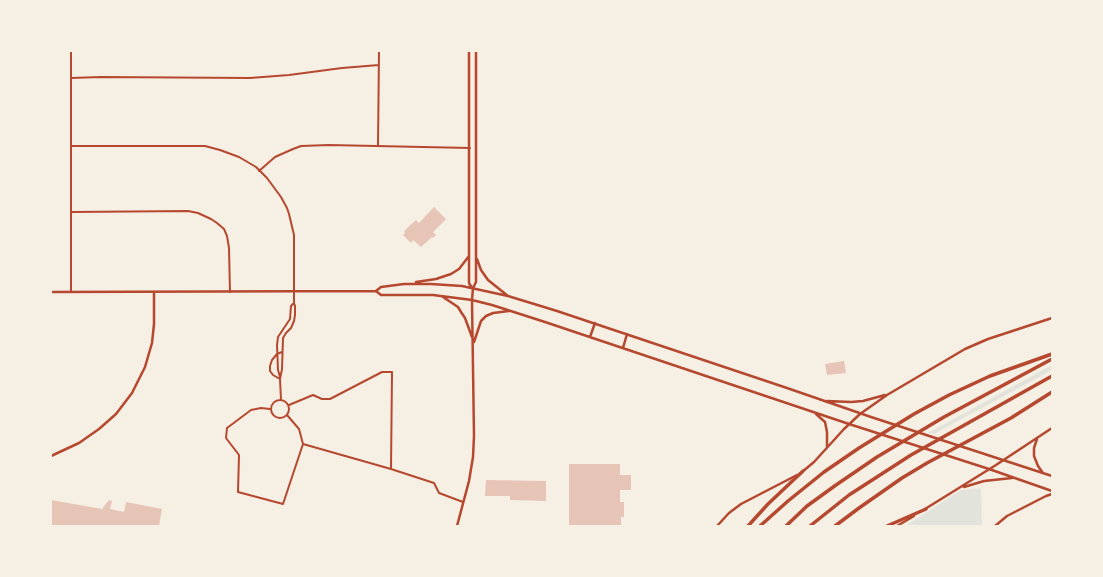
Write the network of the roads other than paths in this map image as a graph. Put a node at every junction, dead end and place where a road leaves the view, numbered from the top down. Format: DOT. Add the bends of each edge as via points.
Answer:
graph roads {
  1 [pos="71,51"];
  2 [pos="379,51"];
  3 [pos="469,51"];
  4 [pos="476,51"];
  5 [pos="379,66"];
  6 [pos="71,78"];
  7 [pos="72,146"];
  8 [pos="378,146"];
  9 [pos="470,148"];
  10 [pos="259,171"];
  11 [pos="71,212"];
  12 [pos="469,255"];
  13 [pos="476,255"];
  14 [pos="404,284"];
  15 [pos="473,288"];
  16 [pos="376,291"];
  17 [pos="51,292"];
  18 [pos="71,292"];
  19 [pos="154,292"];
  20 [pos="230,292"];
  21 [pos="294,292"];
  22 [pos="443,296"];
  23 [pos="508,296"];
  24 [pos="472,300"];
  25 [pos="294,303"];
  26 [pos="512,311"];
  27 [pos="1052,318"];
  28 [pos="288,322"];
  29 [pos="293,323"];
  30 [pos="595,323"];
  31 [pos="627,334"];
  32 [pos="590,336"];
  33 [pos="473,344"];
  34 [pos="623,348"];
  35 [pos="282,352"];
  36 [pos="278,354"];
  37 [pos="1052,354"];
  38 [pos="1052,359"];
  39 [pos="1052,376"];
  40 [pos="280,379"];
  41 [pos="1052,392"];
  42 [pos="888,395"];
  43 [pos="281,400"];
  44 [pos="824,401"];
  45 [pos="289,405"];
  46 [pos="270,409"];
  47 [pos="815,412"];
  48 [pos="860,414"];
  49 [pos="287,416"];
  50 [pos="849,424"];
  51 [pos="1052,428"];
  52 [pos="1038,437"];
  53 [pos="303,444"];
  54 [pos="827,448"];
  55 [pos="51,456"];
  56 [pos="1003,460"];
  57 [pos="392,469"];
  58 [pos="989,469"];
  59 [pos="803,471"];
  60 [pos="1043,473"];
  61 [pos="1052,476"];
  62 [pos="1014,478"];
  63 [pos="959,488"];
  64 [pos="1052,491"];
  65 [pos="1052,494"];
  66 [pos="464,502"];
  67 [pos="926,508"];
  68 [pos="457,526"];
  69 [pos="717,526"];
  70 [pos="748,526"];
  71 [pos="760,526"];
  72 [pos="786,526"];
  73 [pos="810,526"];
  74 [pos="835,526"];
  75 [pos="887,526"];
  76 [pos="897,526"];
  77 [pos="995,526"];
  1 -- 6 [label="street"];
  2 -- 5 [label="street"];
  3 -- 9 [label="main road"];
  4 -- 13 [label="main road"];
  5 -- 6 [label="street" via="250,78"];
  5 -- 8 [label="street"];
  6 -- 7 [label="street"];
  7 -- 10 [label="street" via="205,146 239,157"];
  7 -- 11 [label="street"];
  8 -- 9 [label="street"];
  8 -- 10 [label="street" via="302,146 275,157"];
  9 -- 12 [label="main road"];
  10 -- 21 [label="street" via="275,188 289,214 294,235"];
  11 -- 18 [label="street"];
  11 -- 20 [label="street" via="188,211 210,219 220,226 227,236"];
  12 -- 14 [label="main road" via="459,269 451,274 436,280"];
  12 -- 15 [label="main road" via="469,283"];
  13 -- 15 [label="main road" via="476,282"];
  13 -- 23 [label="main road" via="484,275"];
  14 -- 15 [label="main road"];
  14 -- 16 [label="main road" via="381,287"];
  15 -- 23 [label="main road"];
  15 -- 24 [label="main road"];
  16 -- 21 [label="main road"];
  16 -- 22 [label="main road" via="381,295"];
  17 -- 18 [label="main road"];
  18 -- 19 [label="main road"];
  19 -- 20 [label="main road"];
  19 -- 55 [label="main road" via="152,343 145,367 132,393 116,414 99,430"];
  20 -- 21 [label="main road"];
  21 -- 25 [label="street"];
  22 -- 24 [label="main road"];
  22 -- 33 [label="main road" via="458,307"];
  23 -- 30 [label="main road"];
  24 -- 26 [label="main road"];
  24 -- 33 [label="main road"];
  25 -- 28 [label="street"];
  25 -- 29 [label="street"];
  26 -- 32 [label="main road"];
  26 -- 33 [label="main road" via="493,312 486,316 481,321"];
  27 -- 42 [label="main road" via="965,349"];
  28 -- 29 [label="street"];
  28 -- 36 [label="street" via="278,337"];
  29 -- 35 [label="street" via="283,338"];
  30 -- 31 [label="main road"];
  30 -- 32 [label="main road"];
  31 -- 34 [label="main road"];
  31 -- 44 [label="main road"];
  32 -- 34 [label="main road"];
  33 -- 66 [label="main road" via="474,436 471,473"];
  34 -- 47 [label="main road"];
  35 -- 36 [label="street"];
  35 -- 40 [label="street"];
  36 -- 40 [label="street"];
  36 -- 40 [label="street" via="272,360 270,371"];
  37 -- 71 [label="highway" via="990,376 914,414 824,472"];
  38 -- 72 [label="highway" via="877,456 807,506"];
  39 -- 73 [label="highway" via="911,455 849,495"];
  40 -- 43 [label="street"];
  41 -- 74 [label="highway" via="1011,418 902,478"];
  42 -- 44 [label="main road" via="863,401"];
  42 -- 48 [label="main road"];
  43 -- 45 [label="street"];
  43 -- 46 [label="street" via="275,401"];
  44 -- 48 [label="main road"];
  45 -- 49 [label="street"];
  45 -- 57 [label="street" via="313,395 330,399 382,372 392,372"];
  46 -- 49 [label="street" via="272,415 277,418"];
  46 -- 53 [label="street" via="251,410 227,428 226,438 239,455 238,492 283,504"];
  47 -- 50 [label="main road"];
  47 -- 54 [label="main road" via="825,422"];
  48 -- 50 [label="main road"];
  48 -- 56 [label="main road"];
  49 -- 53 [label="street" via="299,429"];
  50 -- 54 [label="main road"];
  50 -- 58 [label="main road"];
  51 -- 52 [label="main road"];
  52 -- 56 [label="main road"];
  52 -- 60 [label="main road" via="1034,456"];
  53 -- 57 [label="street"];
  54 -- 59 [label="main road"];
  56 -- 58 [label="main road"];
  56 -- 60 [label="main road"];
  57 -- 66 [label="street" via="434,483 439,493"];
  58 -- 62 [label="main road"];
  58 -- 63 [label="main road"];
  59 -- 69 [label="main road" via="741,504"];
  59 -- 70 [label="highway"];
  60 -- 61 [label="main road"];
  62 -- 63 [label="main road" via="984,481"];
  62 -- 64 [label="main road"];
  63 -- 67 [label="main road"];
  65 -- 77 [label="main road" via="1007,516"];
  66 -- 68 [label="main road"];
  67 -- 75 [label="highway"];
  67 -- 76 [label="main road"];
}
